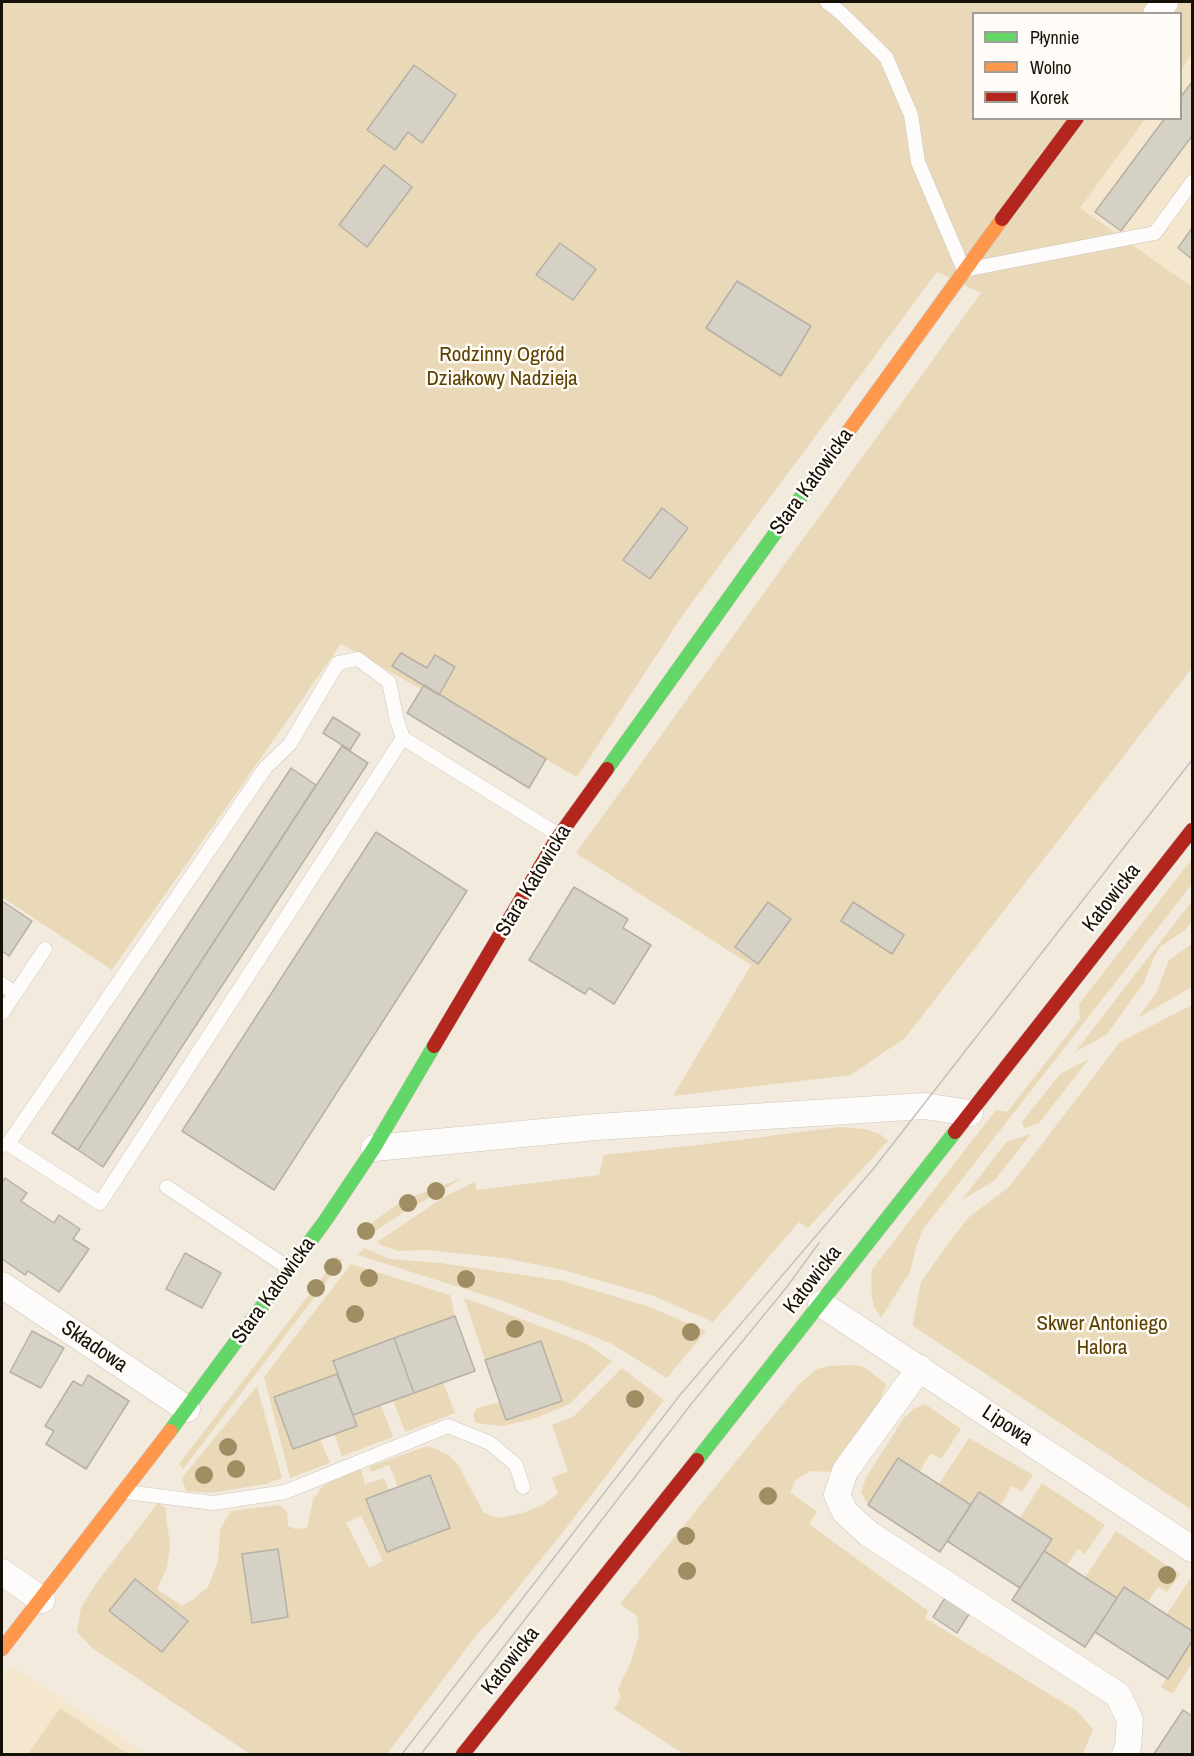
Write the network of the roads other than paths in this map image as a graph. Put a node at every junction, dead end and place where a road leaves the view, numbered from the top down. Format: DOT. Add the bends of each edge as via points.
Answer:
graph roads {
  1 [pos="827,2"];
  2 [pos="1076,120"];
  3 [pos="1192,182"];
  4 [pos="964,270"];
  5 [pos="403,738"];
  6 [pos="1192,830"];
  7 [pos="560,836"];
  8 [pos="45,949"];
  9 [pos="2,984"];
  10 [pos="15,993"];
  11 [pos="2,1013"];
  12 [pos="970,1113"];
  13 [pos="5,1144"];
  14 [pos="374,1148"];
  15 [pos="168,1187"];
  16 [pos="290,1269"];
  17 [pos="2,1285"];
  18 [pos="821,1304"];
  19 [pos="920,1368"];
  20 [pos="187,1409"];
  21 [pos="523,1487"];
  22 [pos="124,1492"];
  23 [pos="1192,1549"];
  24 [pos="2,1572"];
  25 [pos="42,1600"];
  26 [pos="2,1649"];
  27 [pos="464,1755"];
  28 [pos="1125,1755"];
  1 -- 4 [label="lane" via="886,57 911,116 918,162"];
  2 -- 4 [label="street, Stara Katowicka"];
  3 -- 4 [label="lane" via="1155,233"];
  4 -- 7 [label="street, Stara Katowicka"];
  5 -- 7 [label="lane"];
  5 -- 13 [label="lane" via="100,1203"];
  5 -- 13 [label="lane" via="389,682 358,659 338,663 290,744 266,767"];
  6 -- 12 [label="street, Katowicka"];
  7 -- 14 [label="street, Stara Katowicka"];
  8 -- 10 [label="lane"];
  9 -- 10 [label="lane"];
  10 -- 11 [label="lane"];
  12 -- 14 [label="street" via="924,1106 596,1127"];
  12 -- 18 [label="street, Katowicka"];
  14 -- 16 [label="street, Stara Katowicka"];
  15 -- 16 [label="lane"];
  16 -- 20 [label="street, Stara Katowicka"];
  17 -- 20 [label="street, Składowa"];
  18 -- 19 [label="street, Lipowa"];
  18 -- 27 [label="street, Katowicka"];
  19 -- 23 [label="street, Lipowa"];
  19 -- 28 [label="street" via="846,1472 837,1495 845,1512 869,1534 1118,1695 1130,1720"];
  20 -- 22 [label="street, Stara Katowicka"];
  21 -- 22 [label="lane" via="516,1465 490,1443 448,1426 285,1492 213,1503"];
  22 -- 25 [label="street, Stara Katowicka"];
  24 -- 25 [label="street"];
  25 -- 26 [label="street, Stara Katowicka"];
}
